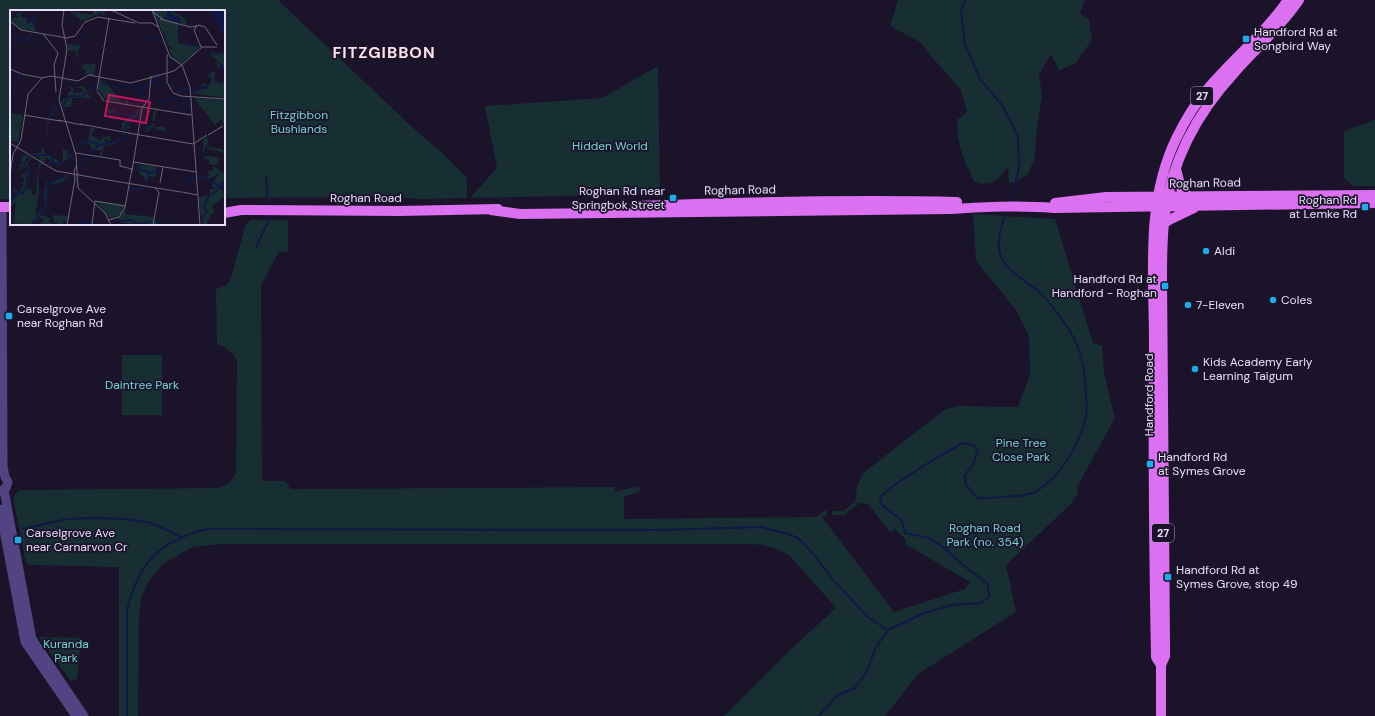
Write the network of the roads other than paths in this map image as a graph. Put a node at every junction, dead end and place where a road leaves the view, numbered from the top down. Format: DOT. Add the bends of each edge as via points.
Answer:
graph roads {
  1 [pos="1288,0"];
  2 [pos="1299,0"];
  3 [pos="1176,169"];
  4 [pos="1375,195"];
  5 [pos="1188,196"];
  6 [pos="1167,201"];
  7 [pos="1156,202"];
  8 [pos="1375,203"];
  9 [pos="1138,206"];
  10 [pos="1198,206"];
  11 [pos="225,207"];
  12 [pos="1032,207"];
  13 [pos="5,210"];
  14 [pos="241,210"];
  15 [pos="225,213"];
  16 [pos="1164,223"];
  17 [pos="1153,228"];
  18 [pos="2,476"];
  19 [pos="2,490"];
  20 [pos="0,509"];
  21 [pos="1161,666"];
  22 [pos="76,716"];
  23 [pos="84,716"];
  24 [pos="1161,716"];
  1 -- 7 [label="main road, 27" via="1209,87 1190,114 1166,161"];
  2 -- 3 [label="main road, 27" via="1209,104 1187,139"];
  3 -- 5 [label="main road" via="1180,184"];
  3 -- 6 [label="main road, 27"];
  4 -- 5 [label="main road, Roghan Road"];
  5 -- 6 [label="main road, Roghan Road"];
  6 -- 7 [label="main road, Roghan Road"];
  6 -- 10 [label="main road, Roghan Road"];
  6 -- 16 [label="main road, Handford Road / 27"];
  7 -- 9 [label="main road, Roghan Road"];
  7 -- 12 [label="main road, Roghan Road" via="1098,197"];
  7 -- 17 [label="main road, Handford Road / 27"];
  8 -- 10 [label="main road, Roghan Road"];
  9 -- 12 [label="main road, Roghan Road"];
  9 -- 17 [label="main road" via="1146,214"];
  10 -- 16 [label="main road"];
  11 -- 14 [label="main road, Roghan Road"];
  12 -- 14 [label="main road, Roghan Road" via="586,214 520,214 491,210"];
  13 -- 18 [label="street"];
  14 -- 15 [label="main road, Roghan Road"];
  16 -- 21 [label="main road, Handford Road / 27" via="1162,312 1165,656"];
  17 -- 21 [label="main road, Handford Road / 27" via="1156,657"];
  18 -- 19 [label="street" via="8,482 7,487"];
  19 -- 23 [label="street" via="32,639"];
  20 -- 22 [label="street" via="25,642"];
  21 -- 24 [label="main road, Handford Road / 27"];
}
